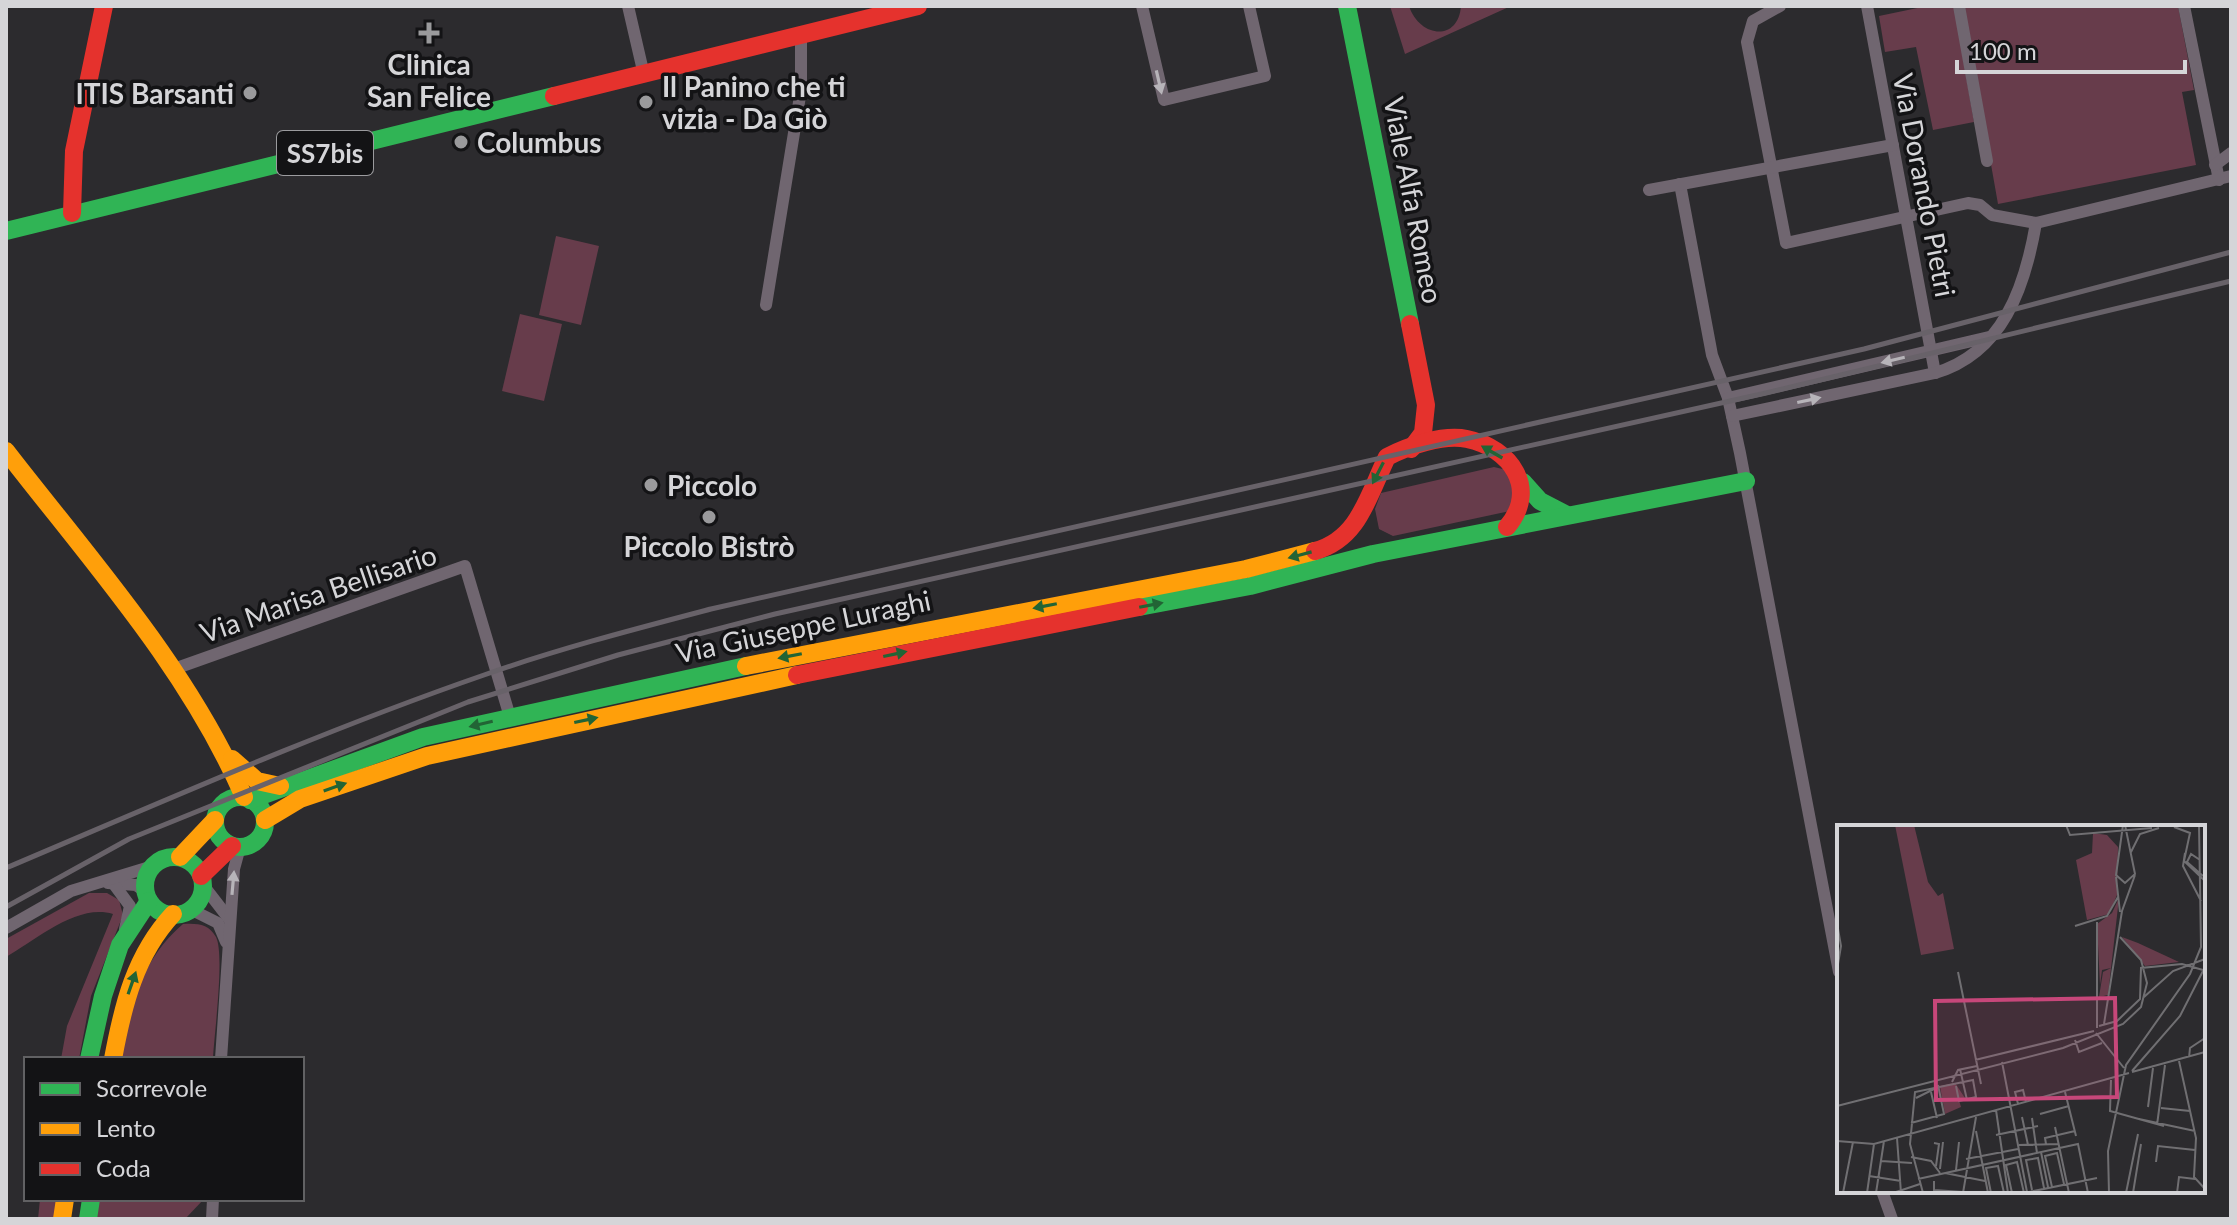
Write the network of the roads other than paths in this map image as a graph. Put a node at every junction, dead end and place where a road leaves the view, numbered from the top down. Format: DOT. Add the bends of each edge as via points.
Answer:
graph roads {
  1 [pos="104,6"];
  2 [pos="628,6"];
  3 [pos="918,6"];
  4 [pos="1142,6"];
  5 [pos="1249,6"];
  6 [pos="1347,6"];
  7 [pos="1780,6"];
  8 [pos="1867,6"];
  9 [pos="1959,6"];
  10 [pos="2184,6"];
  11 [pos="801,34"];
  12 [pos="644,75"];
  13 [pos="1893,145"];
  14 [pos="2231,153"];
  15 [pos="1987,161"];
  16 [pos="2215,165"];
  17 [pos="1771,168"];
  18 [pos="2225,178"];
  19 [pos="1680,184"];
  20 [pos="1649,190"];
  21 [pos="72,213"];
  22 [pos="1904,219"];
  23 [pos="2036,223"];
  24 [pos="6,231"];
  25 [pos="766,305"];
  26 [pos="1995,333"];
  27 [pos="1932,352"];
  28 [pos="1935,373"];
  29 [pos="1728,398"];
  30 [pos="1426,405"];
  31 [pos="1732,416"];
  32 [pos="1455,439"];
  33 [pos="1411,449"];
  34 [pos="6,451"];
  35 [pos="1746,481"];
  36 [pos="1523,482"];
  37 [pos="1359,513"];
  38 [pos="1567,515"];
  39 [pos="1507,527"];
  40 [pos="1373,554"];
  41 [pos="174,669"];
  42 [pos="510,717"];
  43 [pos="224,751"];
  44 [pos="286,786"];
  45 [pos="247,798"];
  46 [pos="218,812"];
  47 [pos="265,820"];
  48 [pos="236,847"];
  49 [pos="180,857"];
  50 [pos="153,866"];
  51 [pos="202,881"];
  52 [pos="113,883"];
  53 [pos="93,884"];
  54 [pos="147,896"];
  55 [pos="182,912"];
  56 [pos="230,920"];
  57 [pos="6,928"];
  58 [pos="120,945"];
  59 [pos="228,945"];
  60 [pos="1837,961"];
  61 [pos="89,1057"];
  62 [pos="114,1057"];
  63 [pos="221,1057"];
  64 [pos="1883,1193"];
  65 [pos="1892,1219"];
  1 -- 21 [label="street" via="74,151"];
  2 -- 12 [label="street"];
  3 -- 11 [label="street, SS7bis"];
  4 -- 5 [label="street, one-way" via="1164,100 1265,76"];
  6 -- 30 [label="street, Viale Alfa Romeo"];
  7 -- 17 [label="street" via="1759,16 1748,34"];
  8 -- 13 [label="street, Via Dorando Pietri"];
  9 -- 15 [label="street"];
  10 -- 16 [label="street"];
  11 -- 12 [label="street, SS7bis"];
  11 -- 25 [label="street" via="801,90"];
  12 -- 21 [label="street, SS7bis"];
  13 -- 17 [label="street"];
  13 -- 22 [label="street, Via Dorando Pietri"];
  14 -- 16 [label="street"];
  16 -- 18 [label="street"];
  17 -- 19 [label="street"];
  17 -- 22 [label="street" via="1786,243"];
  18 -- 23 [label="street"];
  19 -- 20 [label="street"];
  19 -- 29 [label="street" via="1712,355"];
  21 -- 24 [label="street, SS7bis"];
  22 -- 23 [label="street" via="1968,203 1992,215"];
  22 -- 27 [label="street, Via Dorando Pietri"];
  23 -- 26 [label="street" via="2030,259 2010,312"];
  26 -- 27 [label="street"];
  26 -- 28 [label="street" via="1964,360"];
  27 -- 28 [label="street, Via Dorando Pietri"];
  27 -- 29 [label="street, one-way"];
  31 -- 28 [label="street, one-way"];
  29 -- 31 [label="street"];
  30 -- 32 [label="street" via="1441,431"];
  30 -- 33 [label="street" via="1423,433"];
  31 -- 35 [label="street"];
  32 -- 33 [label="street, Via Giuseppe Luraghi"];
  36 -- 32 [label="street, one-way" via="1503,458 1469,439"];
  33 -- 37 [label="street, Via Giuseppe Luraghi, one-way" via="1393,453 1383,463"];
  34 -- 41 [label="street"];
  35 -- 38 [label="street, Via Giuseppe Luraghi"];
  35 -- 60 [label="street"];
  36 -- 38 [label="street" via="1540,501"];
  36 -- 39 [label="street" via="1519,517"];
  37 -- 40 [label="street" via="1365,544"];
  37 -- 42 [label="street, Via Giuseppe Luraghi, one-way" via="1349,534 1336,545 1246,569 920,630"];
  38 -- 39 [label="street, Via Giuseppe Luraghi"];
  39 -- 40 [label="street, Via Giuseppe Luraghi"];
  47 -- 40 [label="street, Via Giuseppe Luraghi, one-way" via="300,799 427,756 820,670 1250,586"];
  41 -- 42 [label="street, Via Marisa Bellisario" via="465,566"];
  41 -- 43 [label="street"];
  42 -- 44 [label="street, Via Giuseppe Luraghi, one-way" via="423,737"];
  43 -- 44 [label="street" via="257,781"];
  43 -- 45 [label="street"];
  43 -- 46 [label="street"];
  44 -- 45 [label="street, Via Giuseppe Luraghi"];
  45 -- 46 [label="street" via="236,797"];
  45 -- 47 [label="street" via="258,805"];
  46 -- 48 [label="street" via="219,836"];
  46 -- 49 [label="street"];
  47 -- 48 [label="street" via="261,836"];
  48 -- 51 [label="street"];
  56 -- 48 [label="street, one-way"];
  49 -- 50 [label="street"];
  49 -- 51 [label="street" via="197,867"];
  50 -- 53 [label="street"];
  50 -- 54 [label="street" via="145,883"];
  51 -- 55 [label="street" via="197,903"];
  51 -- 56 [label="street"];
  52 -- 53 [label="street"];
  52 -- 54 [label="street" via="136,885"];
  52 -- 58 [label="street" via="130,906"];
  53 -- 57 [label="street" via="55,898"];
  54 -- 55 [label="street" via="164,913"];
  54 -- 58 [label="street"];
  55 -- 59 [label="street" via="218,923"];
  62 -- 55 [label="street, one-way" via="147,945"];
  56 -- 59 [label="street"];
  58 -- 61 [label="street"];
  59 -- 63 [label="street"];
  64 -- 65 [label="street"];
}
